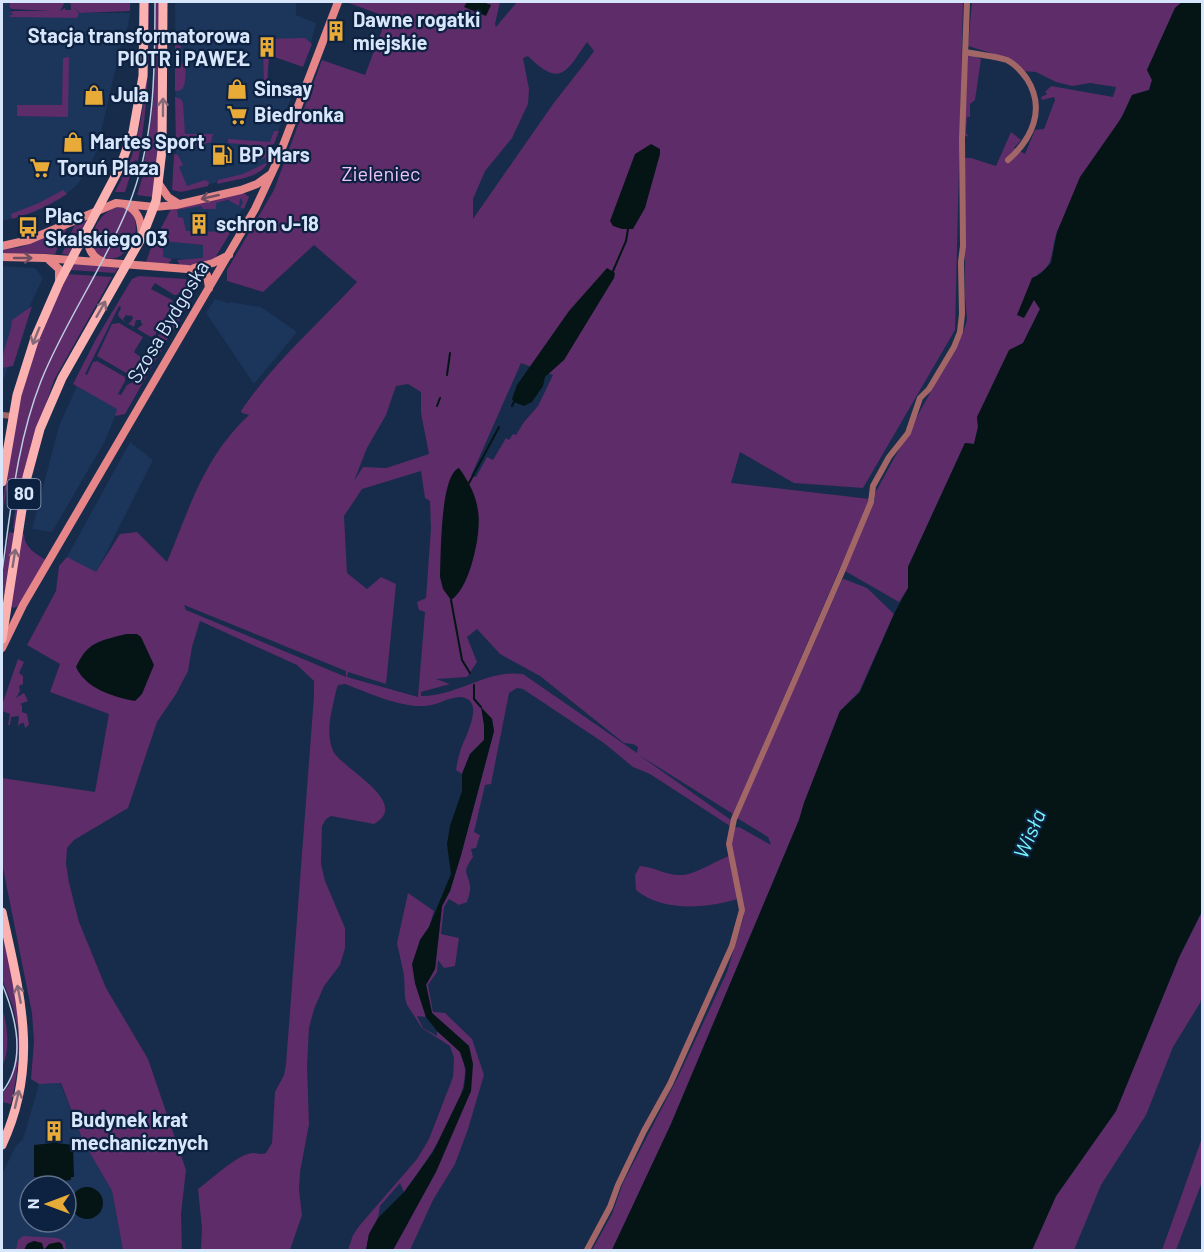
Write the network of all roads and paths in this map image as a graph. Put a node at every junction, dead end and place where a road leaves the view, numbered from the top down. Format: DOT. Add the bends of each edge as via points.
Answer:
graph roads {
  1 [pos="144,2"];
  2 [pos="163,2"];
  3 [pos="337,2"];
  4 [pos="967,2"];
  5 [pos="966,52"];
  6 [pos="1008,160"];
  7 [pos="273,171"];
  8 [pos="159,184"];
  9 [pos="241,190"];
  10 [pos="120,203"];
  11 [pos="180,204"];
  12 [pos="154,207"];
  13 [pos="255,209"];
  14 [pos="98,210"];
  15 [pos="86,232"];
  16 [pos="142,237"];
  17 [pos="2,246"];
  18 [pos="229,255"];
  19 [pos="2,257"];
  20 [pos="45,258"];
  21 [pos="71,260"];
  22 [pos="106,263"];
  23 [pos="127,264"];
  24 [pos="187,269"];
  25 [pos="60,283"];
  26 [pos="209,288"];
  27 [pos="2,415"];
  28 [pos="13,416"];
  29 [pos="2,482"];
  30 [pos="23,605"];
  31 [pos="4,608"];
  32 [pos="2,639"];
  33 [pos="2,648"];
  34 [pos="2,912"];
  35 [pos="2,1145"];
  36 [pos="587,1251"];
  1 -- 14 [label="main road, 80" via="144,67 137,117 124,158"];
  8 -- 2 [label="main road, 80, one-way" via="163,141"];
  3 -- 7 [label="street, Szosa Bydgoska"];
  4 -- 5 [label="street"];
  5 -- 6 [label="street" via="1007,60 1025,76 1035,94 1037,109 1031,133"];
  5 -- 36 [label="street" via="960,332 945,365 918,401 908,433 873,486 841,574 734,819 729,844 742,910 732,946 670,1084"];
  7 -- 9 [label="street" via="257,184"];
  7 -- 13 [label="street, Szosa Bydgoska"];
  8 -- 11 [label="street" via="168,197"];
  8 -- 12 [label="main road, 80"];
  9 -- 11 [label="street, one-way"];
  9 -- 13 [label="street" via="252,196"];
  10 -- 12 [label="street"];
  10 -- 14 [label="street"];
  10 -- 16 [label="street" via="136,211"];
  11 -- 12 [label="street"];
  12 -- 16 [label="main road, 80"];
  13 -- 18 [label="street, Szosa Bydgoska"];
  14 -- 15 [label="main road, 80"];
  14 -- 17 [label="street" via="30,240"];
  15 -- 21 [label="main road, 80"];
  15 -- 22 [label="street" via="94,257"];
  16 -- 23 [label="main road, 80"];
  18 -- 24 [label="street"];
  18 -- 26 [label="street, Szosa Bydgoska"];
  19 -- 20 [label="street, one-way"];
  20 -- 21 [label="street"];
  20 -- 25 [label="street" via="59,269"];
  21 -- 22 [label="street"];
  21 -- 25 [label="main road, 80"];
  22 -- 23 [label="street"];
  23 -- 24 [label="street"];
  31 -- 23 [label="main road, 80, one-way" via="26,479 40,429 62,378"];
  24 -- 26 [label="street" via="204,273"];
  25 -- 28 [label="main road, 80, one-way" via="25,366"];
  26 -- 30 [label="street, Szosa Bydgoska"];
  27 -- 28 [label="street"];
  28 -- 29 [label="main road, 80"];
  30 -- 31 [label="street" via="18,609"];
  30 -- 33 [label="street, Szosa Bydgoska"];
  31 -- 32 [label="main road, 80"];
  35 -- 34 [label="main road, one-way" via="19,1091 25,1035"];
}
